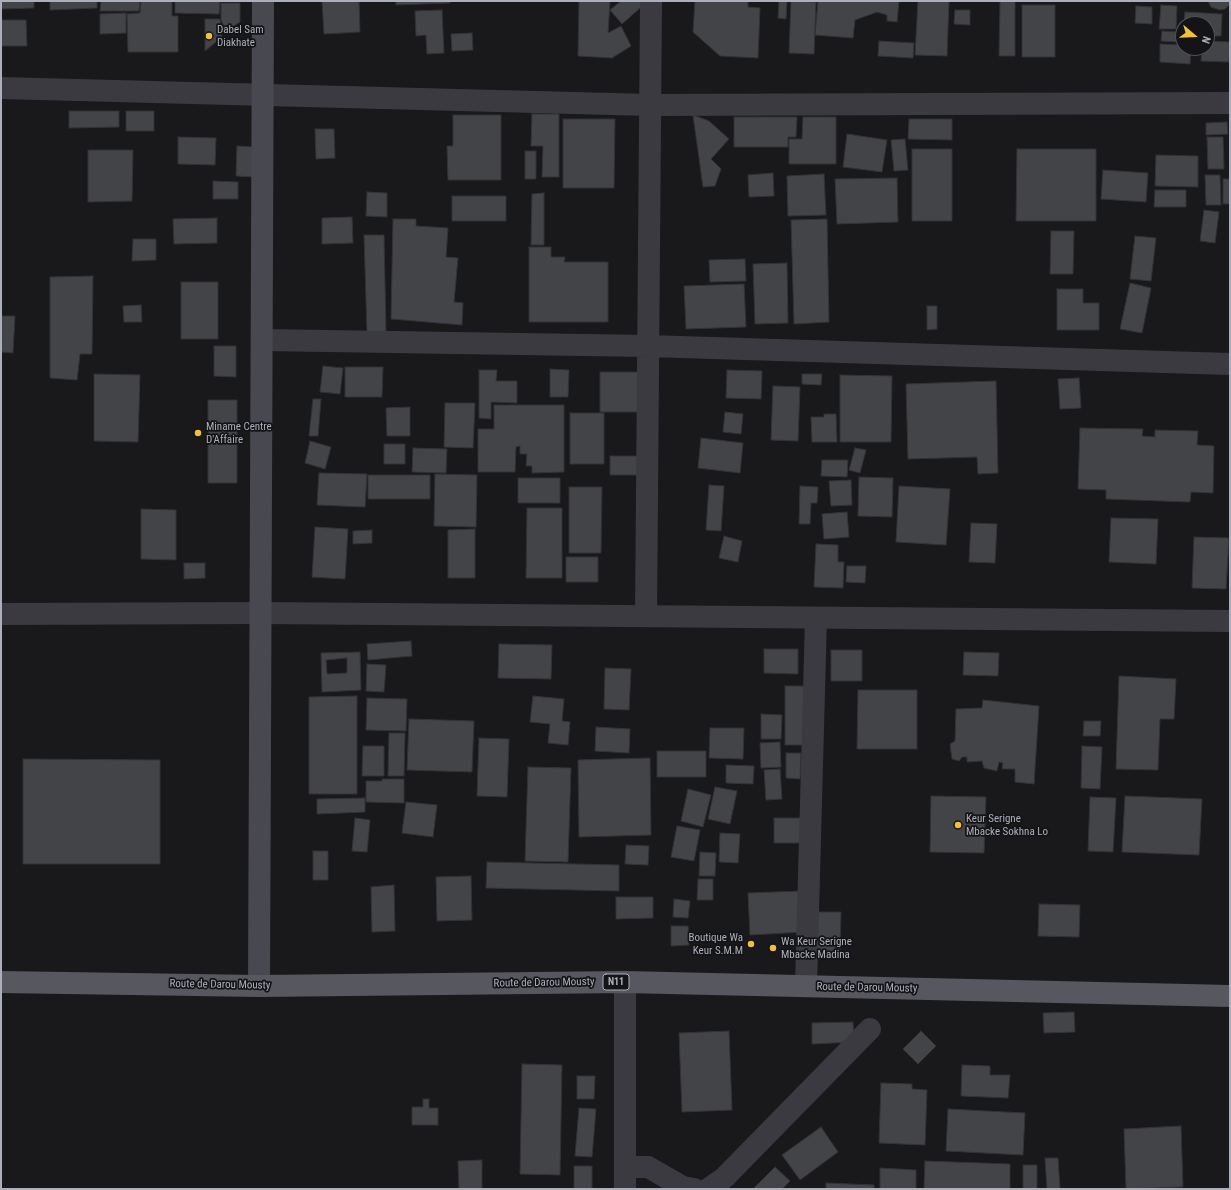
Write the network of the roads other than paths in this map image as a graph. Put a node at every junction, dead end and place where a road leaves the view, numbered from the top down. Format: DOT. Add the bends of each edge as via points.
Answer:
graph roads {
  1 [pos="263,1"];
  2 [pos="651,1"];
  3 [pos="1,88"];
  4 [pos="263,95"];
  5 [pos="1230,103"];
  6 [pos="650,105"];
  7 [pos="263,340"];
  8 [pos="648,346"];
  9 [pos="1230,364"];
  10 [pos="261,613"];
  11 [pos="1,614"];
  12 [pos="646,616"];
  13 [pos="816,618"];
  14 [pos="1230,621"];
  15 [pos="1,982"];
  16 [pos="625,982"];
  17 [pos="259,986"];
  18 [pos="806,986"];
  19 [pos="1230,996"];
  20 [pos="870,1029"];
  21 [pos="625,1167"];
  22 [pos="625,1189"];
  23 [pos="694,1189"];
  24 [pos="708,1189"];
  1 -- 4 [label="main road"];
  2 -- 6 [label="street"];
  3 -- 4 [label="street"];
  4 -- 6 [label="street"];
  4 -- 7 [label="main road"];
  5 -- 6 [label="street"];
  6 -- 8 [label="street"];
  7 -- 8 [label="street"];
  7 -- 10 [label="main road"];
  8 -- 9 [label="street"];
  8 -- 12 [label="street"];
  10 -- 11 [label="street"];
  10 -- 12 [label="street"];
  10 -- 17 [label="main road"];
  12 -- 13 [label="street"];
  13 -- 14 [label="street"];
  13 -- 18 [label="street"];
  15 -- 17 [label="main road, Route de Darou Mousty / N11"];
  16 -- 17 [label="main road, Route de Darou Mousty / N11"];
  16 -- 18 [label="main road, Route de Darou Mousty / N11"];
  16 -- 21 [label="street"];
  18 -- 19 [label="main road, Route de Darou Mousty / N11"];
  20 -- 24 [label="street" via="724,1178"];
  21 -- 22 [label="street"];
  21 -- 23 [label="street" via="648,1167 683,1187"];
}
